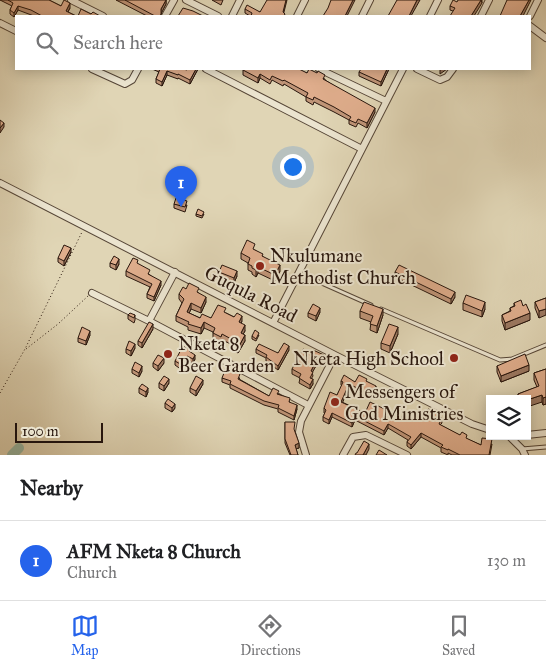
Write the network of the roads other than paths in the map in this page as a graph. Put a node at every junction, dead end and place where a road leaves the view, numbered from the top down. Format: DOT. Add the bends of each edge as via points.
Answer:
graph roads {
  1 [pos="71,0"];
  2 [pos="174,0"];
  3 [pos="186,0"];
  4 [pos="240,0"];
  5 [pos="305,0"];
  6 [pos="370,0"];
  7 [pos="438,0"];
  8 [pos="489,0"];
  9 [pos="538,0"];
  10 [pos="101,15"];
  11 [pos="166,15"];
  12 [pos="216,15"];
  13 [pos="232,15"];
  14 [pos="298,15"];
  15 [pos="362,15"];
  16 [pos="430,15"];
  17 [pos="482,15"];
  18 [pos="530,15"];
  19 [pos="0,23"];
  20 [pos="531,27"];
  21 [pos="15,30"];
  22 [pos="546,38"];
  23 [pos="94,70"];
  24 [pos="137,70"];
  25 [pos="208,70"];
  26 [pos="402,70"];
  27 [pos="419,70"];
  28 [pos="452,70"];
  29 [pos="333,72"];
  30 [pos="386,101"];
  31 [pos="362,149"];
  32 [pos="0,183"];
  33 [pos="175,272"];
  34 [pos="298,273"];
  35 [pos="92,293"];
  36 [pos="148,321"];
  37 [pos="273,322"];
  38 [pos="546,346"];
  39 [pos="335,355"];
  40 [pos="308,404"];
  41 [pos="486,429"];
  42 [pos="546,433"];
  43 [pos="531,435"];
  44 [pos="512,440"];
  45 [pos="546,447"];
  46 [pos="523,452"];
  47 [pos="306,455"];
  48 [pos="343,455"];
  49 [pos="407,455"];
  1 -- 10 [label="street"];
  2 -- 11 [label="street"];
  3 -- 12 [label="street"];
  4 -- 13 [label="street"];
  5 -- 14 [label="street"];
  6 -- 15 [label="street"];
  7 -- 16 [label="street"];
  8 -- 17 [label="street"];
  9 -- 18 [label="street"];
  19 -- 21 [label="street"];
  20 -- 22 [label="street"];
  23 -- 24 [label="street" via="125,84 132,80"];
  25 -- 31 [label="street"];
  26 -- 30 [label="street"];
  27 -- 28 [label="street" via="440,80"];
  29 -- 30 [label="street"];
  30 -- 31 [label="street"];
  31 -- 34 [label="street"];
  32 -- 33 [label="street, Guqula Road"];
  33 -- 36 [label="street"];
  33 -- 37 [label="street, Guqula Road"];
  34 -- 37 [label="street"];
  34 -- 38 [label="lane" via="492,358 512,359"];
  35 -- 36 [label="street"];
  36 -- 40 [label="street"];
  37 -- 39 [label="street, Guqula Road"];
  39 -- 40 [label="street"];
  39 -- 41 [label="street, Guqula Road"];
  40 -- 47 [label="street" via="299,425"];
  42 -- 43 [label="street"];
  44 -- 46 [label="street"];
  45 -- 46 [label="lane"];
  48 -- 49 [label="street" via="352,437 366,435"];
}
